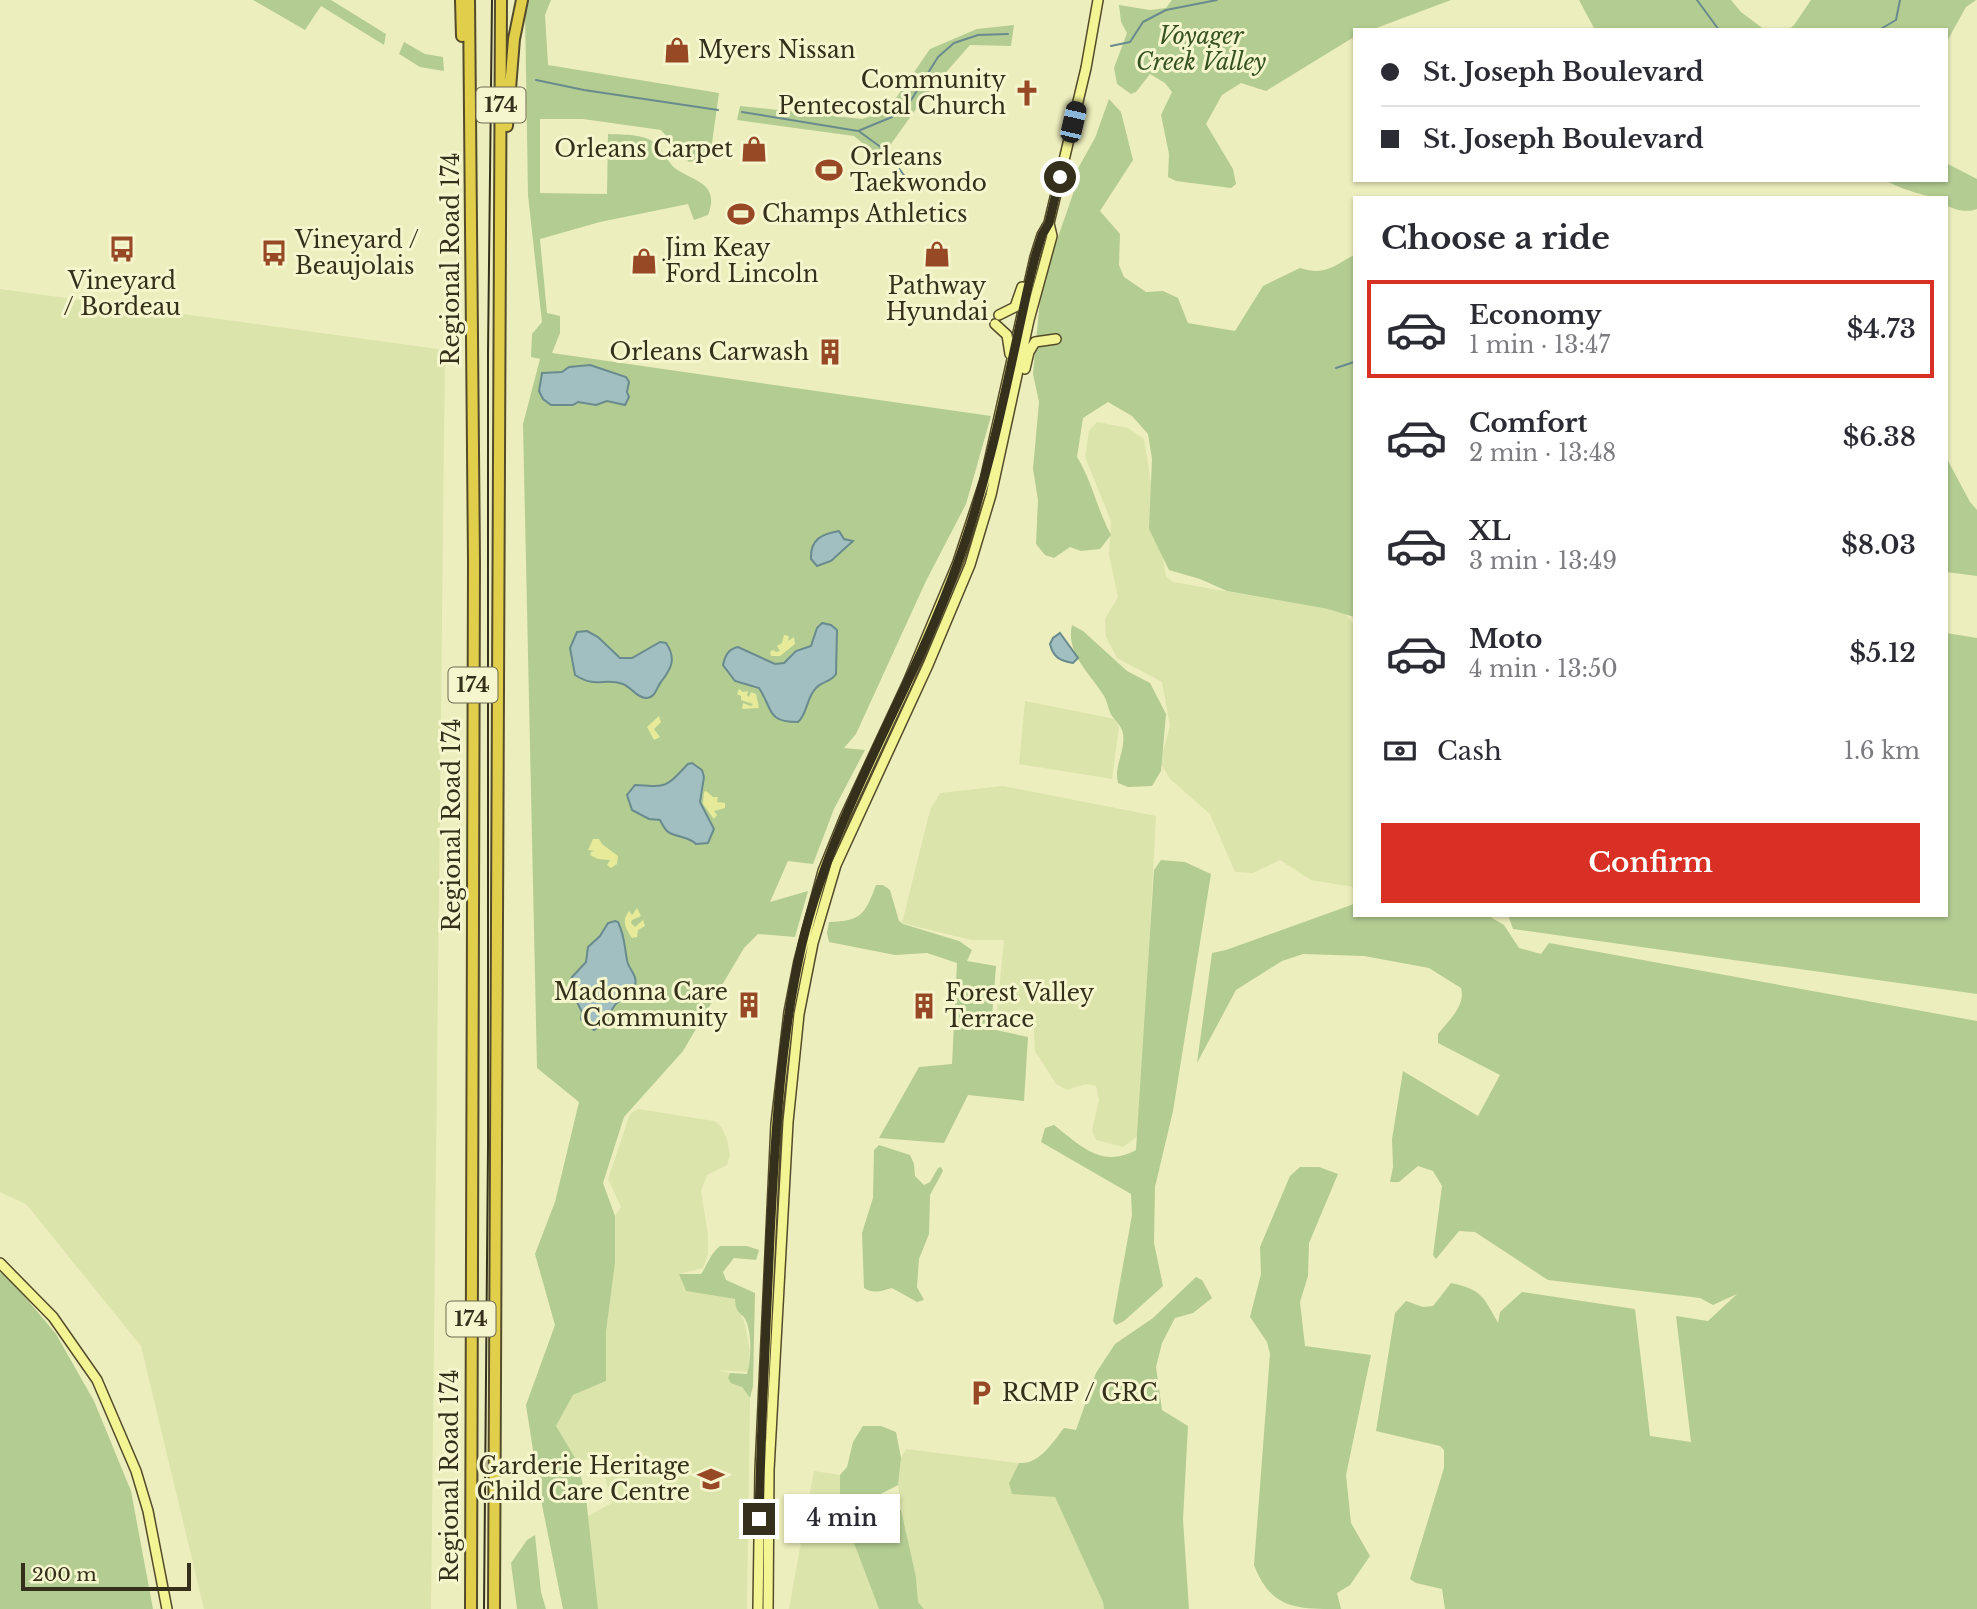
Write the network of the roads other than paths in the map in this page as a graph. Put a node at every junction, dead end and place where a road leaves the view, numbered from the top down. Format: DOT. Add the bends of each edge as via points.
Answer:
graph roads {
  1 [pos="461,0"];
  2 [pos="469,0"];
  3 [pos="501,0"];
  4 [pos="522,0"];
  5 [pos="1098,0"];
  6 [pos="500,209"];
  7 [pos="1049,223"];
  8 [pos="1035,257"];
  9 [pos="473,289"];
  10 [pos="1056,339"];
  11 [pos="1010,367"];
  12 [pos="991,495"];
  13 [pos="788,1057"];
  14 [pos="772,1201"];
  15 [pos="783,1201"];
  16 [pos="0,1263"];
  17 [pos="764,1470"];
  18 [pos="762,1568"];
  19 [pos="167,1609"];
  20 [pos="471,1609"];
  21 [pos="494,1609"];
  22 [pos="758,1609"];
  23 [pos="768,1609"];
  1 -- 9 [label="highway"];
  2 -- 9 [label="highway, Regional Road 174 / 174"];
  3 -- 6 [label="highway, Regional Road 174 / 174"];
  4 -- 6 [label="highway" via="514,39"];
  5 -- 7 [label="main road"];
  6 -- 21 [label="highway, Regional Road 174 / 174"];
  7 -- 8 [label="main road"];
  7 -- 12 [label="main road" via="1052,236"];
  8 -- 11 [label="main road"];
  8 -- 11 [label="main road" via="1015,307 997,319 1008,339"];
  9 -- 20 [label="highway, Regional Road 174 / 174"];
  10 -- 12 [label="main road" via="1038,341 1029,352 999,483"];
  11 -- 13 [label="main road" via="985,480 958,562 823,871 789,1012"];
  12 -- 13 [label="main road" via="970,565 836,865"];
  13 -- 14 [label="main road"];
  13 -- 15 [label="main road"];
  14 -- 15 [label="main road"];
  14 -- 17 [label="main road"];
  15 -- 17 [label="main road"];
  16 -- 19 [label="main road" via="53,1317 97,1380 136,1471"];
  17 -- 18 [label="main road"];
  18 -- 22 [label="main road"];
  18 -- 23 [label="main road"];
}
